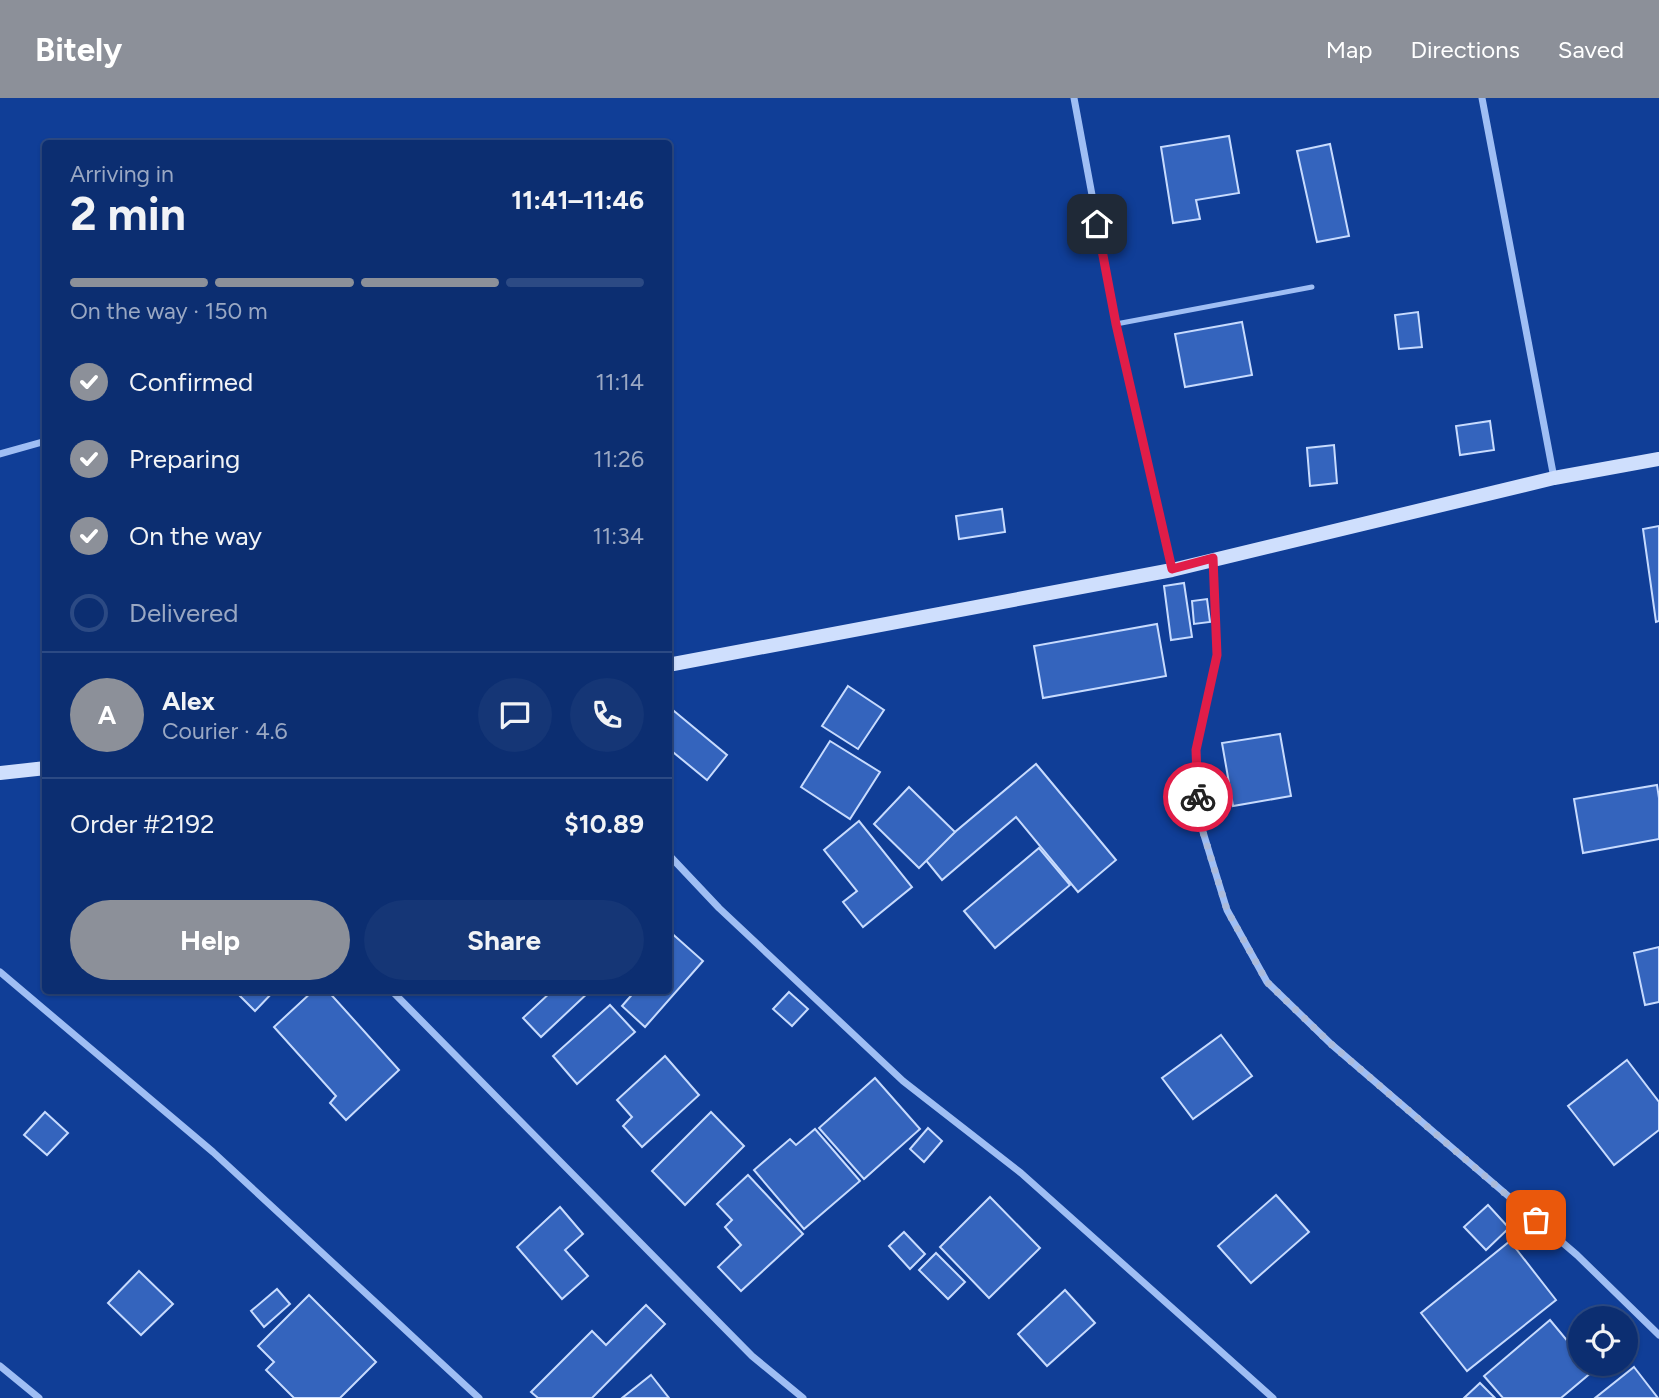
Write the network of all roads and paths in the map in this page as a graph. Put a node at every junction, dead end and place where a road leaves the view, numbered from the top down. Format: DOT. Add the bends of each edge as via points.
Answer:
graph roads {
  1 [pos="1074,98"];
  2 [pos="1482,98"];
  3 [pos="1312,287"];
  4 [pos="1116,324"];
  5 [pos="42,442"];
  6 [pos="0,454"];
  7 [pos="1659,459"];
  8 [pos="1554,478"];
  9 [pos="1213,558"];
  10 [pos="1172,569"];
  11 [pos="672,664"];
  12 [pos="42,768"];
  13 [pos="0,773"];
  14 [pos="672,858"];
  15 [pos="0,972"];
  16 [pos="395,994"];
  17 [pos="1659,1335"];
  18 [pos="0,1366"];
  19 [pos="38,1398"];
  20 [pos="480,1398"];
  21 [pos="803,1398"];
  22 [pos="1273,1398"];
  1 -- 4 [label="street"];
  2 -- 8 [label="street"];
  3 -- 4 [label="lane"];
  4 -- 10 [label="street"];
  5 -- 6 [label="street"];
  7 -- 8 [label="street"];
  8 -- 9 [label="street"];
  9 -- 10 [label="street"];
  9 -- 17 [label="street" via="1217,655 1196,750 1199,819 1227,910 1267,982 1331,1044 1577,1255"];
  10 -- 11 [label="street"];
  12 -- 13 [label="street"];
  14 -- 22 [label="street" via="903,1081 1021,1173"];
  15 -- 20 [label="street" via="213,1152"];
  16 -- 21 [label="street" via="752,1356"];
  18 -- 19 [label="street"];
}
